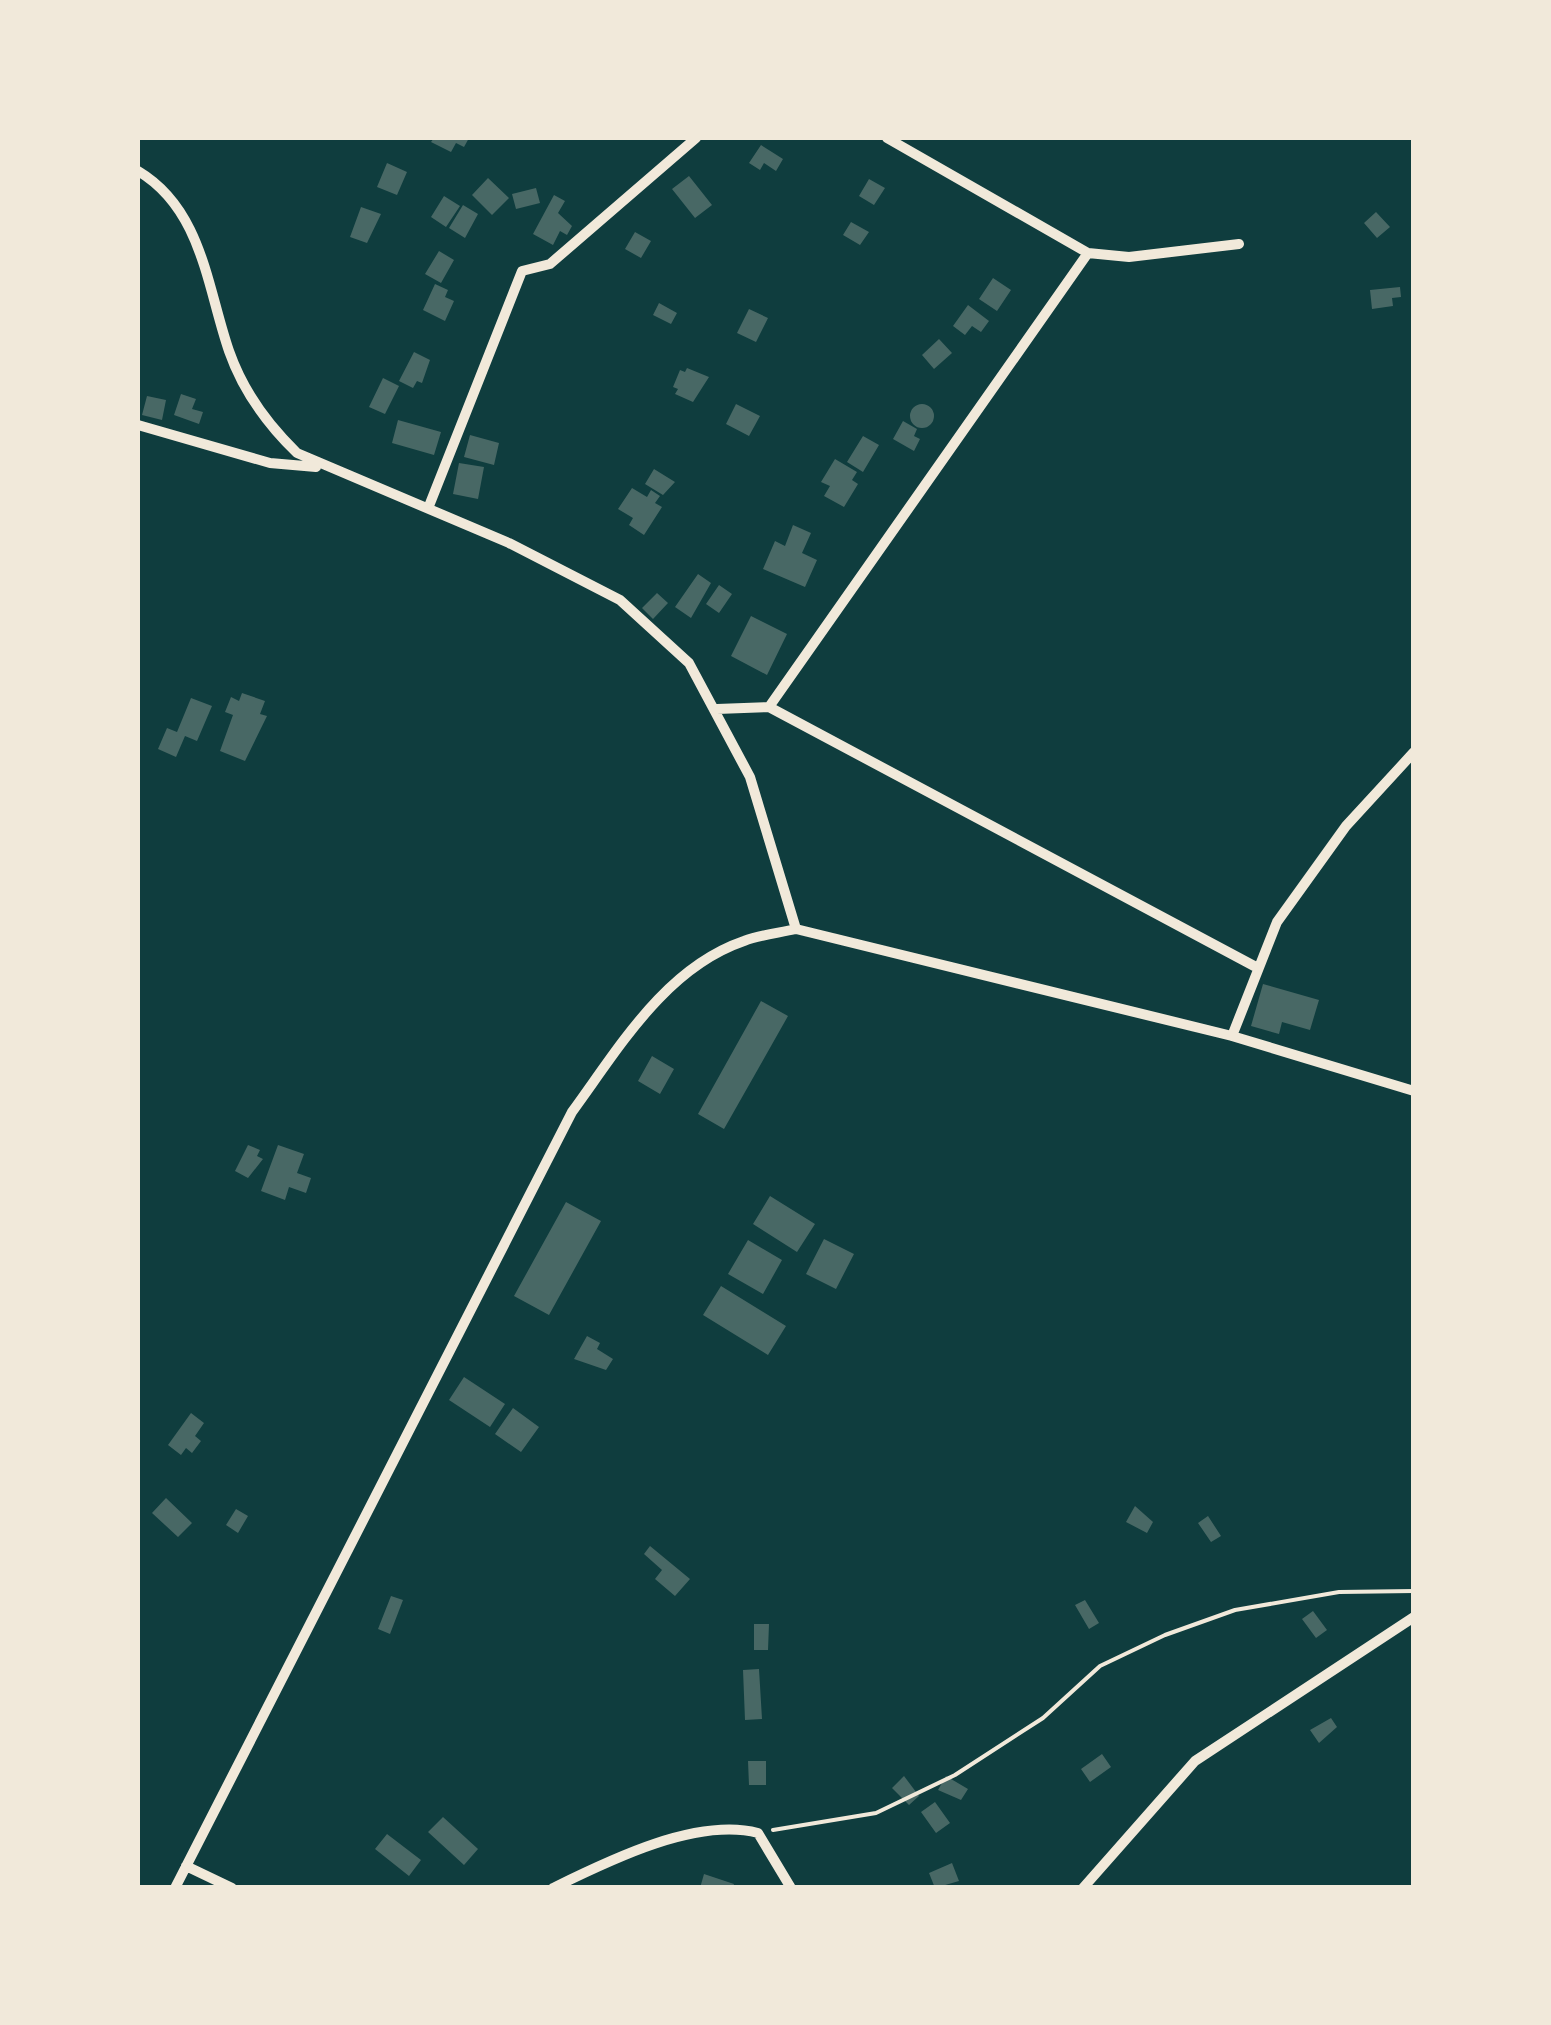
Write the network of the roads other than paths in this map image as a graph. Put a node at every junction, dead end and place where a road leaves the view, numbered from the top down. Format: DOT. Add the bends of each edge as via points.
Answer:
graph roads {
  1 [pos="696,138"];
  2 [pos="886,138"];
  3 [pos="138,171"];
  4 [pos="1239,244"];
  5 [pos="1088,253"];
  6 [pos="138,425"];
  7 [pos="322,467"];
  8 [pos="428,506"];
  9 [pos="769,707"];
  10 [pos="716,708"];
  11 [pos="1414,752"];
  12 [pos="796,928"];
  13 [pos="1256,967"];
  14 [pos="1232,1036"];
  15 [pos="1414,1091"];
  16 [pos="1414,1617"];
  17 [pos="186,1866"];
  18 [pos="175,1888"];
  19 [pos="232,1888"];
  20 [pos="553,1888"];
  21 [pos="791,1888"];
  22 [pos="1083,1888"];
  1 -- 8 [label="street" via="550,264 522,271"];
  2 -- 5 [label="street"];
  3 -- 7 [label="street" via="175,202 194,234 249,395 271,428"];
  4 -- 5 [label="street" via="1129,257"];
  5 -- 9 [label="street"];
  6 -- 7 [label="street" via="270,463"];
  7 -- 8 [label="street"];
  8 -- 10 [label="street" via="620,600 688,662"];
  9 -- 10 [label="street"];
  9 -- 13 [label="street"];
  10 -- 12 [label="street" via="750,777"];
  11 -- 13 [label="street" via="1311,871"];
  12 -- 14 [label="street"];
  12 -- 17 [label="street" via="742,941 685,973 644,1015 572,1112"];
  13 -- 14 [label="street"];
  14 -- 15 [label="street"];
  16 -- 22 [label="street" via="1196,1760"];
  17 -- 18 [label="street"];
  17 -- 19 [label="street"];
  20 -- 21 [label="street" via="616,1857 683,1837 744,1829 758,1832"];
}
